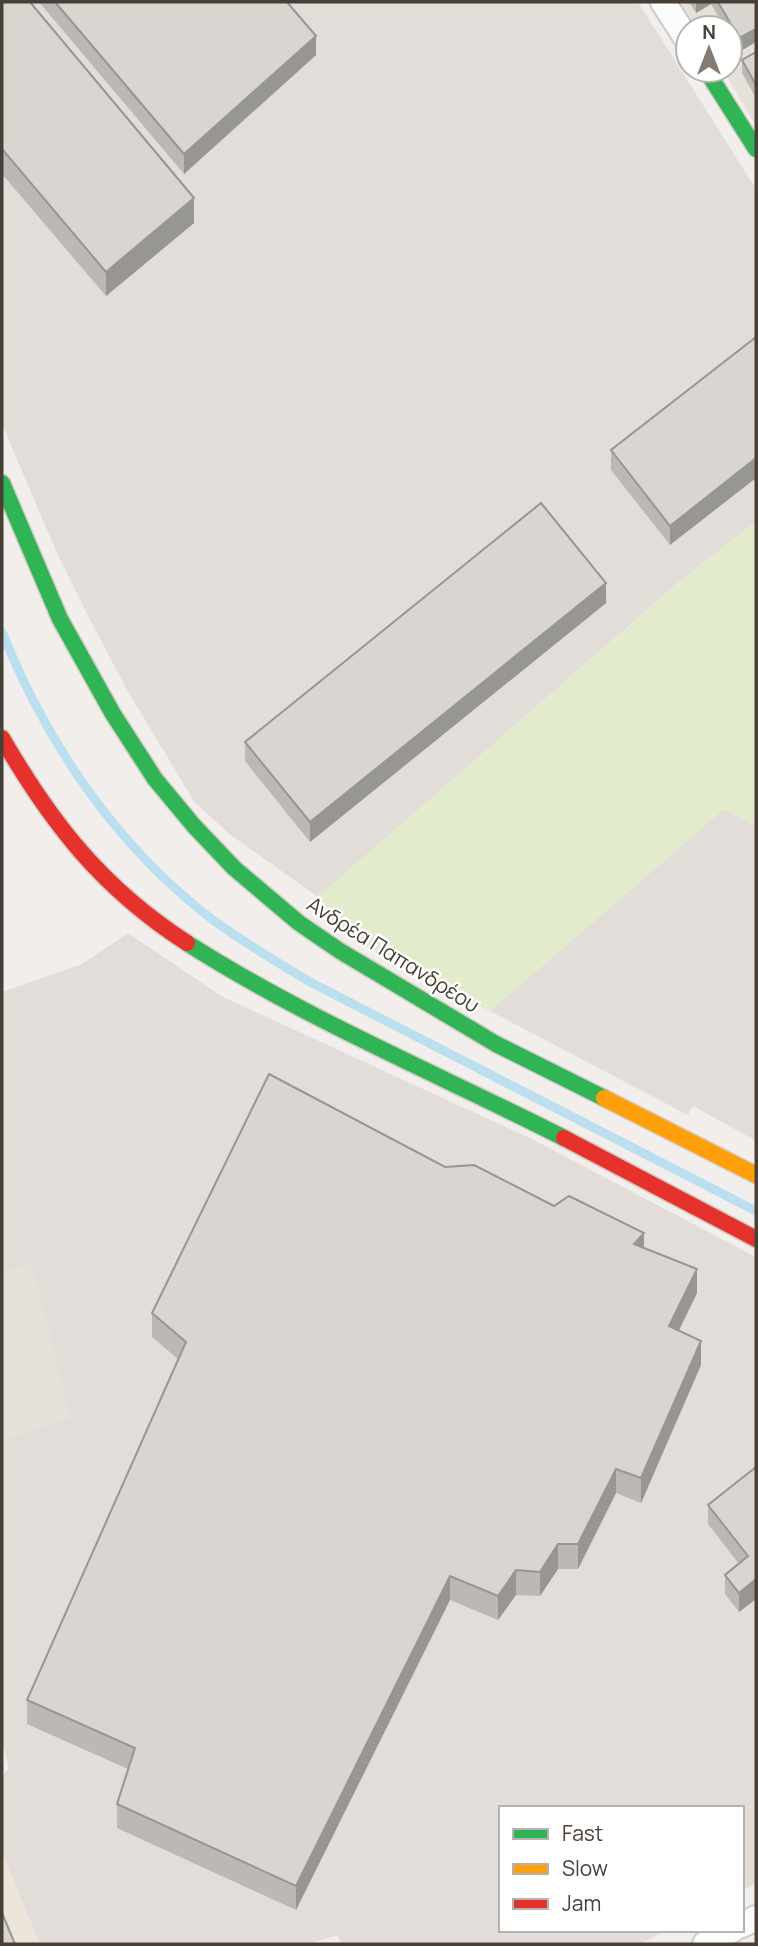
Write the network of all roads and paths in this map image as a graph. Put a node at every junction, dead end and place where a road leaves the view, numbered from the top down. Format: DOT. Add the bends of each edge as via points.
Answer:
graph roads {
  1 [pos="663,2"];
  2 [pos="674,19"];
  3 [pos="715,84"];
  4 [pos="756,149"];
  5 [pos="2,483"];
  6 [pos="2,738"];
  7 [pos="756,1175"];
  8 [pos="756,1239"];
  9 [pos="728,1932"];
  10 [pos="705,1944"];
  1 -- 2 [label="street"];
  3 -- 4 [label="main road"];
  5 -- 7 [label="main road, Ανδρέα Παπανδρέου" via="60,619 113,714 155,779 234,868 328,944 496,1044"];
  6 -- 8 [label="main road" via="33,791 75,847 108,882 190,946 274,994 576,1142"];
  9 -- 10 [label="street"];
}
